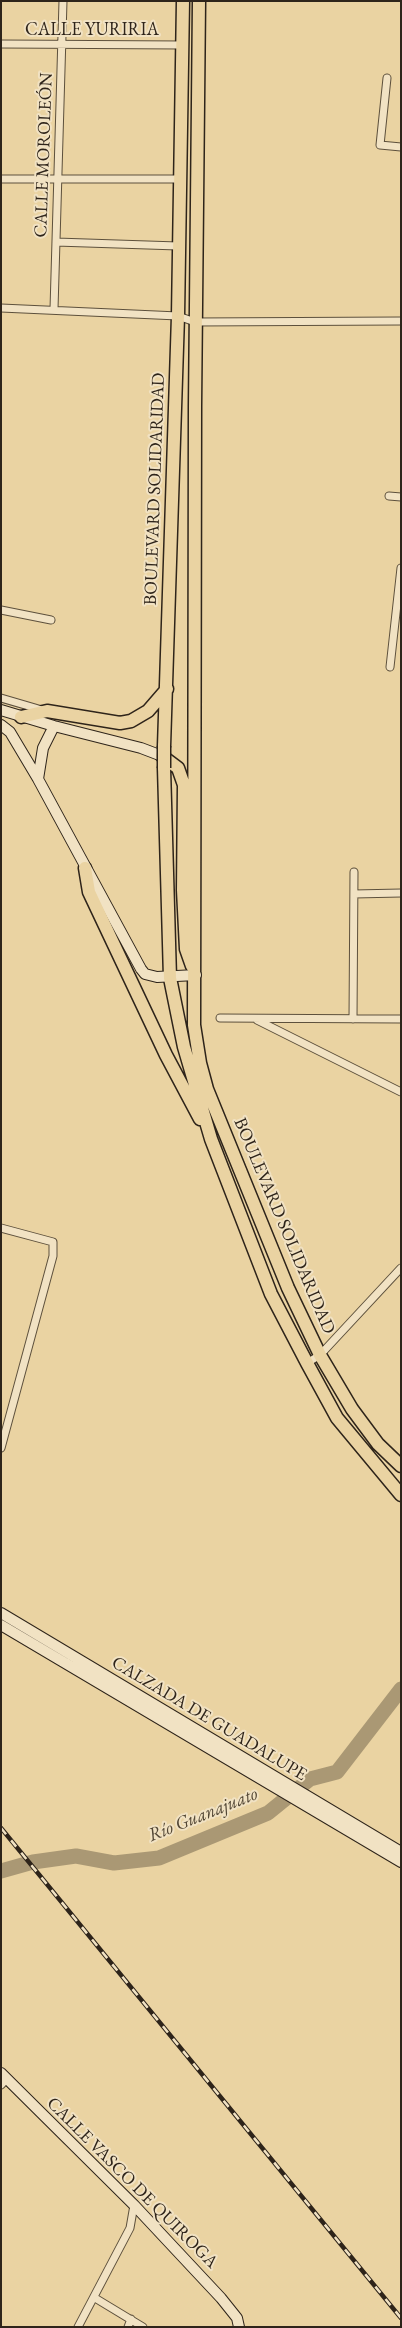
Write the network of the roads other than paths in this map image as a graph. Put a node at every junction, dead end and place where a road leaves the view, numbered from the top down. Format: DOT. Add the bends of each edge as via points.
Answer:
graph roads {
  1 [pos="63,1"];
  2 [pos="183,1"];
  3 [pos="199,1"];
  4 [pos="1,44"];
  5 [pos="63,44"];
  6 [pos="183,45"];
  7 [pos="387,78"];
  8 [pos="181,85"];
  9 [pos="199,86"];
  10 [pos="401,147"];
  11 [pos="1,179"];
  12 [pos="58,179"];
  13 [pos="180,179"];
  14 [pos="56,242"];
  15 [pos="178,246"];
  16 [pos="1,308"];
  17 [pos="54,309"];
  18 [pos="178,316"];
  19 [pos="401,321"];
  20 [pos="195,322"];
  21 [pos="389,496"];
  22 [pos="401,496"];
  23 [pos="401,568"];
  24 [pos="1,610"];
  25 [pos="398,611"];
  26 [pos="50,620"];
  27 [pos="390,667"];
  28 [pos="167,689"];
  29 [pos="1,699"];
  30 [pos="1,710"];
  31 [pos="47,711"];
  32 [pos="20,717"];
  33 [pos="1,725"];
  34 [pos="54,726"];
  35 [pos="163,757"];
  36 [pos="38,779"];
  37 [pos="85,868"];
  38 [pos="354,872"];
  39 [pos="401,893"];
  40 [pos="354,894"];
  41 [pos="196,976"];
  42 [pos="170,978"];
  43 [pos="220,1018"];
  44 [pos="254,1018"];
  45 [pos="353,1019"];
  46 [pos="401,1019"];
  47 [pos="401,1092"];
  48 [pos="211,1139"];
  49 [pos="1,1228"];
  50 [pos="399,1272"];
  51 [pos="320,1355"];
  52 [pos="307,1363"];
  53 [pos="1,1448"];
  54 [pos="401,1466"];
  55 [pos="401,1495"];
  56 [pos="1,1613"];
  57 [pos="1,1625"];
  58 [pos="278,1785"];
  59 [pos="316,1807"];
  60 [pos="401,1852"];
  61 [pos="401,1862"];
  62 [pos="3,2079"];
  63 [pos="134,2205"];
  64 [pos="95,2298"];
  65 [pos="132,2319"];
  66 [pos="238,2322"];
  67 [pos="78,2327"];
  68 [pos="128,2327"];
  69 [pos="143,2327"];
  1 -- 5 [label="street, CALLE MOROLEÓN"];
  2 -- 6 [label="highway, BOULEVARD SOLIDARIDAD"];
  3 -- 9 [label="highway, BOULEVARD SOLIDARIDAD"];
  4 -- 5 [label="street, CALLE YURIRIA"];
  5 -- 6 [label="street, CALLE YURIRIA"];
  5 -- 12 [label="street, CALLE MOROLEÓN"];
  6 -- 8 [label="highway, BOULEVARD SOLIDARIDAD"];
  7 -- 10 [label="street" via="380,145"];
  8 -- 9 [label="highway"];
  8 -- 13 [label="highway, BOULEVARD SOLIDARIDAD"];
  9 -- 20 [label="highway, BOULEVARD SOLIDARIDAD"];
  11 -- 12 [label="street"];
  12 -- 13 [label="street"];
  12 -- 14 [label="street, CALLE MOROLEÓN"];
  13 -- 15 [label="highway, BOULEVARD SOLIDARIDAD"];
  14 -- 15 [label="street"];
  14 -- 17 [label="street, CALLE MOROLEÓN"];
  15 -- 18 [label="highway, BOULEVARD SOLIDARIDAD"];
  16 -- 17 [label="street"];
  17 -- 18 [label="street"];
  18 -- 20 [label="street"];
  18 -- 28 [label="highway, BOULEVARD SOLIDARIDAD"];
  19 -- 20 [label="street"];
  20 -- 41 [label="highway, BOULEVARD SOLIDARIDAD"];
  21 -- 22 [label="street"];
  23 -- 25 [label="street"];
  24 -- 26 [label="street"];
  25 -- 27 [label="street"];
  28 -- 31 [label="highway" via="148,711 131,721 120,723"];
  28 -- 35 [label="highway, BOULEVARD SOLIDARIDAD"];
  29 -- 31 [label="street"];
  30 -- 32 [label="street"];
  31 -- 32 [label="highway"];
  32 -- 34 [label="street"];
  33 -- 36 [label="street" via="10,732"];
  34 -- 35 [label="street" via="109,739"];
  34 -- 36 [label="street" via="43,748"];
  35 -- 41 [label="highway" via="178,768 184,785 186,949"];
  35 -- 42 [label="highway, BOULEVARD SOLIDARIDAD"];
  36 -- 37 [label="street"];
  37 -- 42 [label="street" via="140,969 151,977"];
  37 -- 48 [label="highway" via="89,892 166,1055"];
  38 -- 40 [label="street"];
  39 -- 40 [label="street"];
  40 -- 45 [label="street"];
  41 -- 42 [label="street"];
  41 -- 51 [label="highway, BOULEVARD SOLIDARIDAD" via="194,1025 207,1089 285,1280"];
  42 -- 48 [label="highway, BOULEVARD SOLIDARIDAD" via="184,1047"];
  43 -- 44 [label="street"];
  44 -- 45 [label="street"];
  44 -- 47 [label="street"];
  45 -- 46 [label="street"];
  48 -- 52 [label="highway, BOULEVARD SOLIDARIDAD" via="271,1294"];
  49 -- 53 [label="street" via="53,1242 53,1256"];
  50 -- 51 [label="street"];
  51 -- 52 [label="street"];
  51 -- 54 [label="highway, BOULEVARD SOLIDARIDAD" via="352,1409 378,1444"];
  52 -- 55 [label="highway, BOULEVARD SOLIDARIDAD" via="338,1418"];
  56 -- 58 [label="street, CALZADA DE GUADALUPE"];
  57 -- 58 [label="street, CALZADA DE GUADALUPE"];
  58 -- 59 [label="street, CALZADA DE GUADALUPE"];
  59 -- 60 [label="street, CALZADA DE GUADALUPE"];
  59 -- 61 [label="street, CALZADA DE GUADALUPE"];
  62 -- 63 [label="street, CALLE VASCO DE QUIROGA"];
  63 -- 64 [label="street" via="130,2228"];
  63 -- 66 [label="street, CALLE VASCO DE QUIROGA" via="222,2298"];
  64 -- 65 [label="street"];
  64 -- 67 [label="street"];
  65 -- 68 [label="street"];
  65 -- 69 [label="street"];
}
